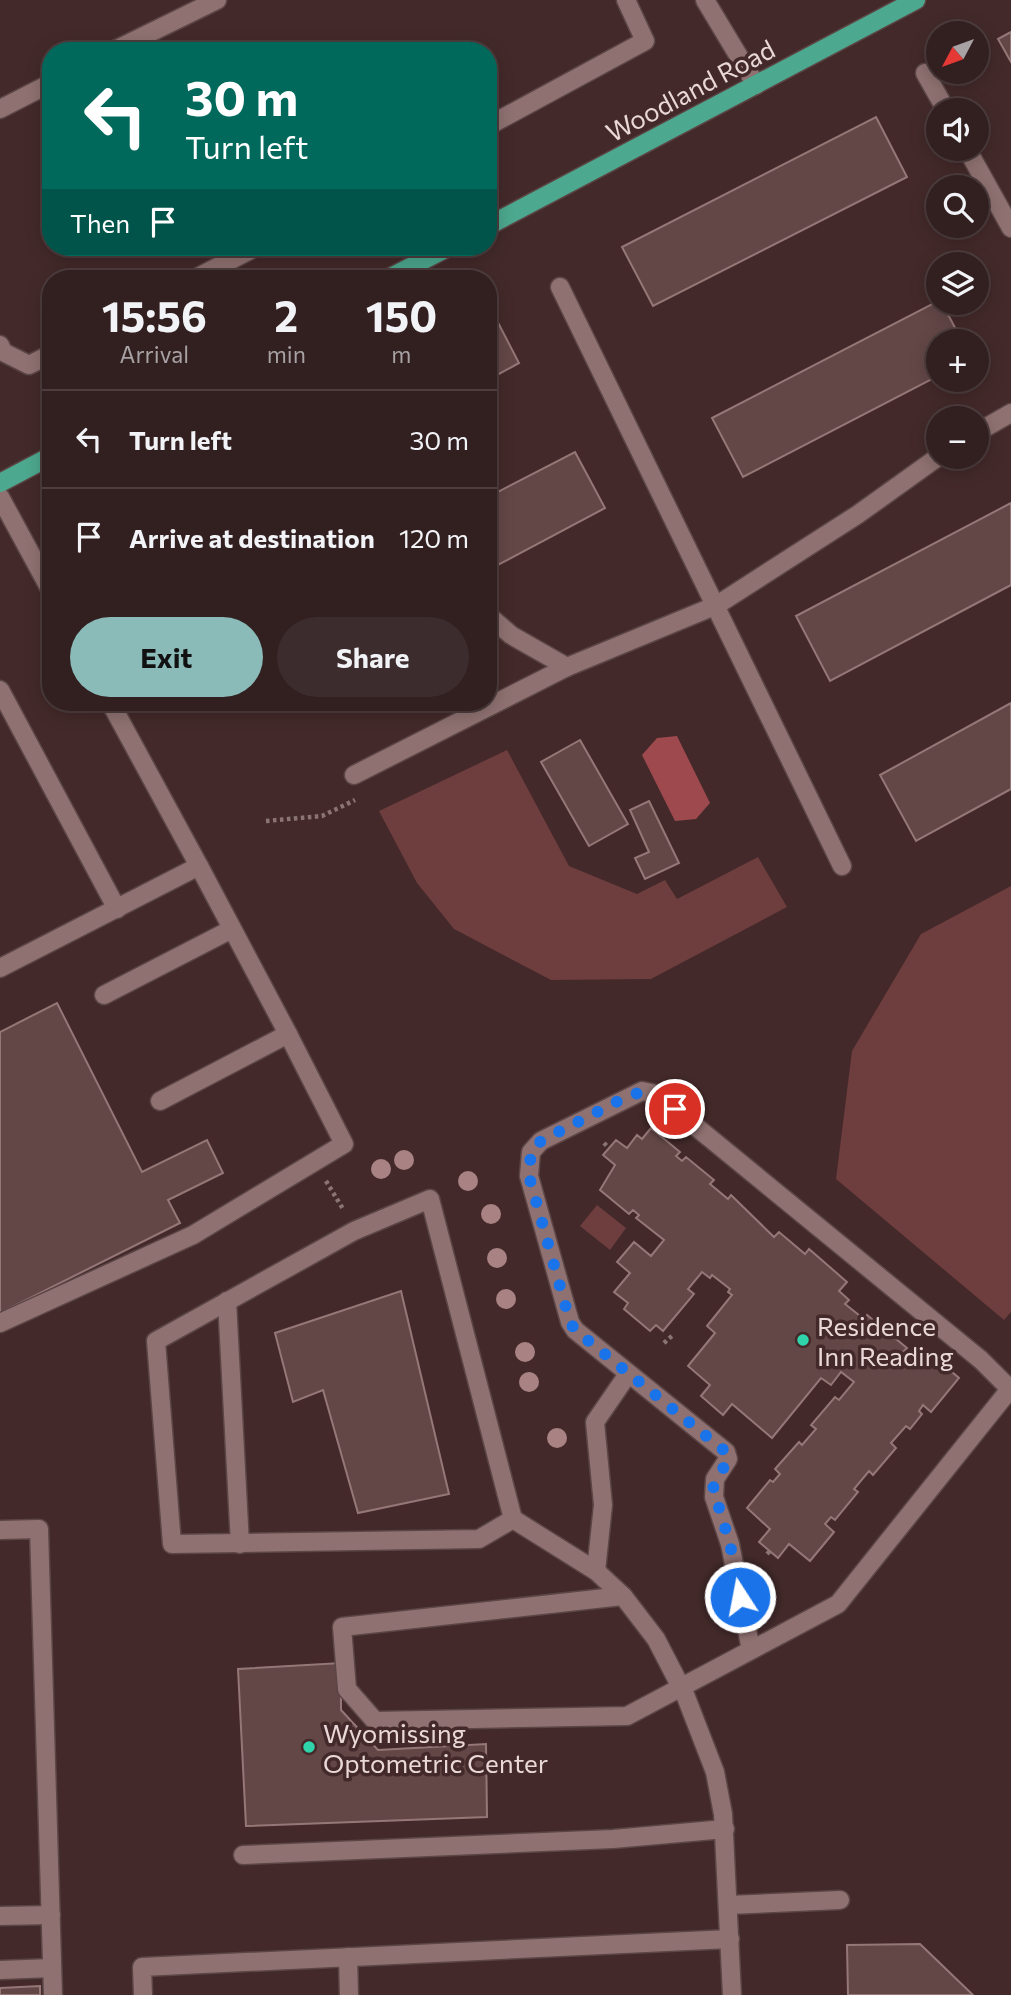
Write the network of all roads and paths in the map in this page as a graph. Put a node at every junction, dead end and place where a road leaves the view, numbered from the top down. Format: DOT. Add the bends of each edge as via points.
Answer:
graph roads {
  1 [pos="217,0"];
  2 [pos="626,0"];
  3 [pos="705,0"];
  4 [pos="916,0"];
  5 [pos="131,42"];
  6 [pos="925,73"];
  7 [pos="756,85"];
  8 [pos="42,88"];
  9 [pos="939,98"];
  10 [pos="0,109"];
  11 [pos="497,121"];
  12 [pos="974,161"];
  13 [pos="497,221"];
  14 [pos="1011,229"];
  15 [pos="239,256"];
  16 [pos="432,256"];
  17 [pos="211,270"];
  18 [pos="404,270"];
  19 [pos="560,287"];
  20 [pos="0,345"];
  21 [pos="42,358"];
  22 [pos="1011,413"];
  23 [pos="989,426"];
  24 [pos="42,461"];
  25 [pos="926,466"];
  26 [pos="0,483"];
  27 [pos="0,497"];
  28 [pos="42,574"];
  29 [pos="717,605"];
  30 [pos="497,623"];
  31 [pos="567,667"];
  32 [pos="0,690"];
  33 [pos="497,702"];
  34 [pos="115,711"];
  35 [pos="480,711"];
  36 [pos="354,775"];
  37 [pos="341,807"];
  38 [pos="266,821"];
  39 [pos="199,866"];
  40 [pos="842,866"];
  41 [pos="117,909"];
  42 [pos="232,929"];
  43 [pos="0,968"];
  44 [pos="104,995"];
  45 [pos="288,1034"];
  46 [pos="160,1101"];
  47 [pos="604,1143"];
  48 [pos="609,1147"];
  49 [pos="314,1163"];
  50 [pos="354,1231"];
  51 [pos="227,1301"];
  52 [pos="0,1323"];
  53 [pos="674,1334"];
  54 [pos="664,1343"];
  55 [pos="628,1374"];
  56 [pos="513,1519"];
  57 [pos="0,1530"];
  58 [pos="240,1544"];
  59 [pos="596,1571"];
  60 [pos="623,1596"];
  61 [pos="751,1650"];
  62 [pos="681,1687"];
  63 [pos="725,1829"];
  64 [pos="243,1855"];
  65 [pos="840,1900"];
  66 [pos="729,1905"];
  67 [pos="51,1915"];
  68 [pos="0,1916"];
  69 [pos="730,1939"];
  70 [pos="348,1958"];
  71 [pos="52,1968"];
  72 [pos="0,1970"];
  73 [pos="53,1995"];
  74 [pos="143,1995"];
  75 [pos="349,1995"];
  76 [pos="732,1995"];
  1 -- 5 [label="street"];
  2 -- 11 [label="street" via="645,41"];
  3 -- 7 [label="street"];
  4 -- 7 [label="main road, Woodland Road"];
  6 -- 9 [label="street"];
  7 -- 13 [label="main road, Woodland Road"];
  8 -- 10 [label="street"];
  12 -- 14 [label="street"];
  15 -- 17 [label="street"];
  16 -- 18 [label="main road"];
  19 -- 29 [label="street"];
  20 -- 21 [label="street" via="3,352 29,365"];
  22 -- 23 [label="street"];
  24 -- 26 [label="main road"];
  25 -- 29 [label="street"];
  27 -- 28 [label="street"];
  29 -- 31 [label="street"];
  29 -- 40 [label="street"];
  30 -- 31 [label="street"];
  31 -- 33 [label="street"];
  32 -- 41 [label="street"];
  34 -- 39 [label="street"];
  35 -- 36 [label="street"];
  37 -- 38 [label="path" via="321,816"];
  39 -- 41 [label="street"];
  39 -- 42 [label="street"];
  41 -- 43 [label="street"];
  42 -- 44 [label="street"];
  42 -- 45 [label="street"];
  45 -- 46 [label="street"];
  45 -- 49 [label="street" via="344,1144"];
  47 -- 48 [label="path"];
  49 -- 50 [label="path"];
  49 -- 52 [label="street" via="193,1234"];
  50 -- 51 [label="street"];
  50 -- 56 [label="street" via="430,1199"];
  51 -- 58 [label="street"];
  51 -- 58 [label="street" via="156,1341 172,1544"];
  53 -- 54 [label="path"];
  55 -- 59 [label="street" via="595,1422 603,1505"];
  55 -- 61 [label="street" via="726,1452 728,1459 715,1479 714,1497 730,1544"];
  55 -- 61 [label="street" via="570,1322 528,1163 541,1141 642,1091 656,1094 999,1374 1010,1389 845,1597"];
  56 -- 58 [label="street" via="479,1539"];
  56 -- 59 [label="street"];
  57 -- 67 [label="street" via="39,1530"];
  59 -- 60 [label="street"];
  60 -- 62 [label="street" via="656,1639"];
  60 -- 62 [label="street" via="342,1627 347,1689 375,1721 626,1716"];
  61 -- 62 [label="street"];
  62 -- 63 [label="street" via="715,1773"];
  63 -- 64 [label="street" via="613,1839"];
  63 -- 66 [label="street"];
  65 -- 66 [label="street"];
  66 -- 69 [label="street"];
  67 -- 68 [label="street"];
  67 -- 71 [label="street"];
  69 -- 70 [label="street"];
  69 -- 76 [label="street"];
  70 -- 74 [label="street" via="142,1967"];
  70 -- 75 [label="street"];
  71 -- 72 [label="street"];
  71 -- 73 [label="street"];
}
